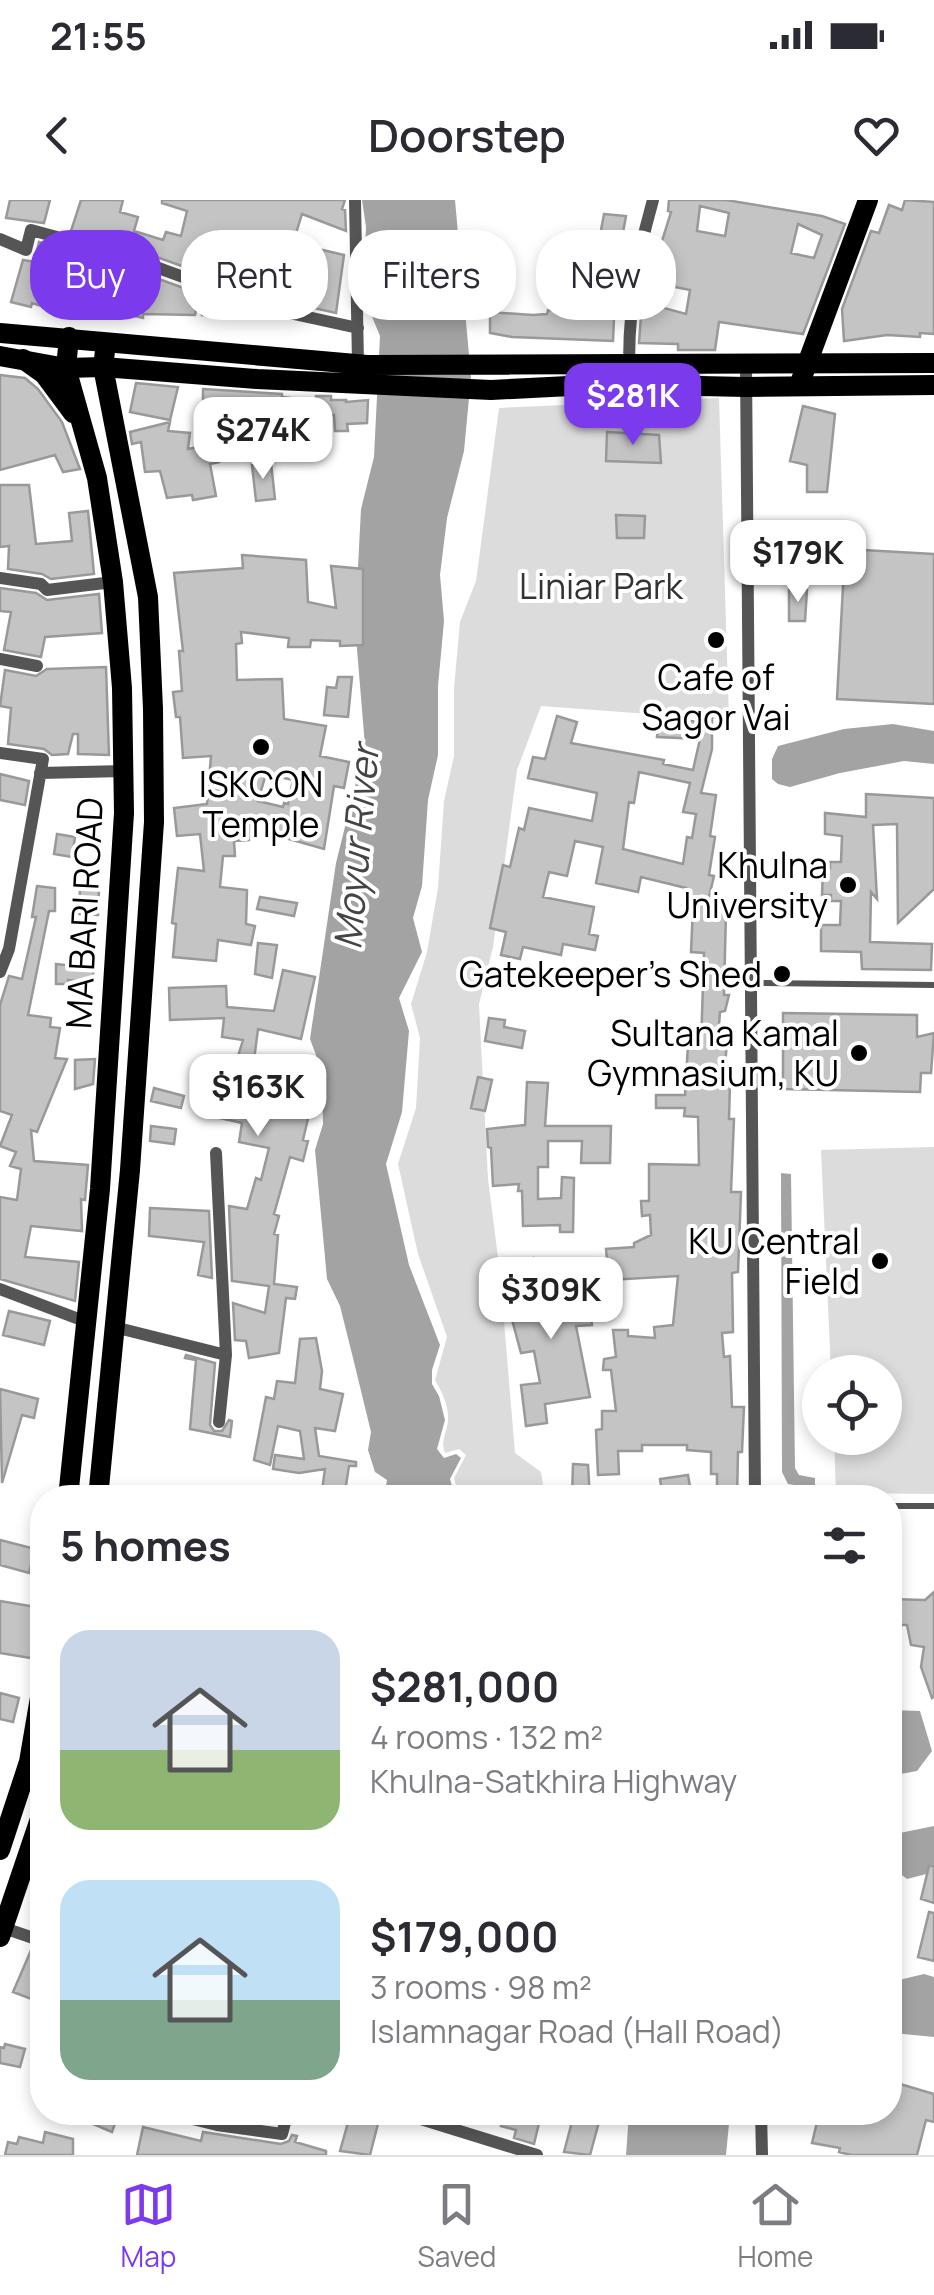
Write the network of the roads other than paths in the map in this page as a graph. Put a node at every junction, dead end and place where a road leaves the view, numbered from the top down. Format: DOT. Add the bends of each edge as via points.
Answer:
graph roads {
  1 [pos="355,200"];
  2 [pos="653,200"];
  3 [pos="868,200"];
  4 [pos="0,238"];
  5 [pos="358,328"];
  6 [pos="0,333"];
  7 [pos="69,337"];
  8 [pos="106,343"];
  9 [pos="0,356"];
  10 [pos="23,359"];
  11 [pos="807,361"];
  12 [pos="629,362"];
  13 [pos="934,362"];
  14 [pos="746,364"];
  15 [pos="66,368"];
  16 [pos="104,368"];
  17 [pos="362,371"];
  18 [pos="799,386"];
  19 [pos="934,386"];
  20 [pos="746,387"];
  21 [pos="83,427"];
  22 [pos="0,578"];
  23 [pos="113,582"];
  24 [pos="0,660"];
  25 [pos="37,666"];
  26 [pos="0,754"];
  27 [pos="124,770"];
  28 [pos="40,772"];
  29 [pos="0,972"];
  30 [pos="751,984"];
  31 [pos="934,985"];
  32 [pos="216,1153"];
  33 [pos="0,1290"];
  34 [pos="84,1321"];
  35 [pos="114,1327"];
  36 [pos="226,1355"];
  37 [pos="218,1422"];
  38 [pos="69,1485"];
  39 [pos="99,1485"];
  40 [pos="755,1485"];
  41 [pos="902,1506"];
  42 [pos="934,1506"];
  43 [pos="30,1762"];
  44 [pos="1,1842"];
  45 [pos="30,1849"];
  46 [pos="2,1932"];
  47 [pos="30,1939"];
  48 [pos="216,2125"];
  49 [pos="284,2125"];
  50 [pos="440,2125"];
  51 [pos="761,2125"];
  52 [pos="537,2155"];
  53 [pos="762,2155"];
  1 -- 5 [label="street"];
  2 -- 12 [label="street" via="629,312"];
  3 -- 11 [label="main road"];
  4 -- 5 [label="street" via="26,250 31,230 271,308"];
  5 -- 17 [label="street"];
  6 -- 7 [label="main road"];
  7 -- 8 [label="main road"];
  7 -- 15 [label="main road, MA BARI ROAD"];
  8 -- 16 [label="main road, MA BARI ROAD"];
  8 -- 17 [label="main road"];
  9 -- 10 [label="main road"];
  10 -- 15 [label="main road"];
  10 -- 21 [label="main road" via="44,374"];
  11 -- 13 [label="main road"];
  11 -- 14 [label="main road"];
  11 -- 18 [label="main road"];
  12 -- 14 [label="main road"];
  12 -- 17 [label="main road"];
  14 -- 20 [label="street"];
  15 -- 16 [label="main road"];
  15 -- 21 [label="main road, MA BARI ROAD"];
  16 -- 17 [label="main road"];
  16 -- 35 [label="main road, MA BARI ROAD" via="148,597 154,728 154,822"];
  17 -- 20 [label="main road" via="491,390"];
  18 -- 19 [label="main road"];
  18 -- 20 [label="main road"];
  20 -- 30 [label="street"];
  21 -- 23 [label="main road, MA BARI ROAD"];
  22 -- 23 [label="street" via="47,590"];
  23 -- 27 [label="main road, MA BARI ROAD"];
  24 -- 25 [label="street"];
  26 -- 28 [label="street" via="43,760"];
  27 -- 28 [label="street"];
  27 -- 34 [label="main road, MA BARI ROAD" via="100,1190"];
  28 -- 29 [label="street"];
  30 -- 31 [label="lane"];
  30 -- 40 [label="street"];
  32 -- 36 [label="street"];
  33 -- 34 [label="street"];
  34 -- 38 [label="main road, MA BARI ROAD"];
  35 -- 36 [label="street"];
  35 -- 39 [label="main road, MA BARI ROAD"];
  36 -- 37 [label="street"];
  41 -- 42 [label="lane"];
  43 -- 44 [label="main road"];
  45 -- 46 [label="main road"];
  46 -- 47 [label="street"];
  48 -- 49 [label="street" via="282,2134"];
  50 -- 52 [label="street"];
  51 -- 53 [label="street"];
}
